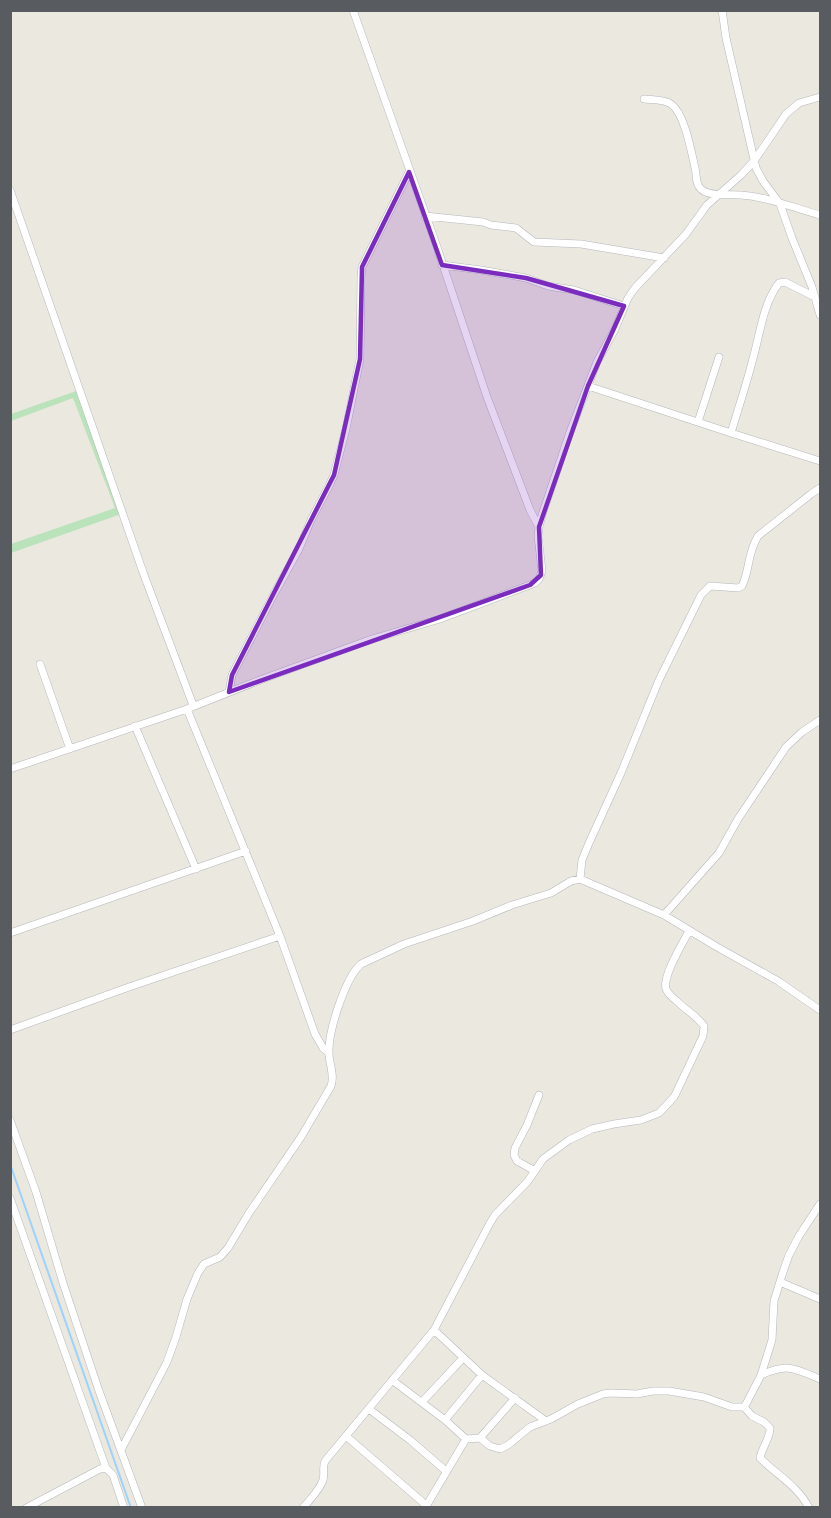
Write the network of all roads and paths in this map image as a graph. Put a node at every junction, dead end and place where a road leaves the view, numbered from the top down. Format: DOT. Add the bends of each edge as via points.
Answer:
graph roads {
  1 [pos="353,10"];
  2 [pos="722,10"];
  3 [pos="820,97"];
  4 [pos="644,99"];
  5 [pos="754,161"];
  6 [pos="409,172"];
  7 [pos="10,190"];
  8 [pos="720,194"];
  9 [pos="780,204"];
  10 [pos="820,215"];
  11 [pos="425,216"];
  12 [pos="664,258"];
  13 [pos="442,265"];
  14 [pos="815,297"];
  15 [pos="624,306"];
  16 [pos="820,315"];
  17 [pos="719,357"];
  18 [pos="588,386"];
  19 [pos="698,422"];
  20 [pos="731,433"];
  21 [pos="820,461"];
  22 [pos="820,488"];
  23 [pos="539,527"];
  24 [pos="40,664"];
  25 [pos="229,692"];
  26 [pos="190,707"];
  27 [pos="820,720"];
  28 [pos="135,726"];
  29 [pos="70,749"];
  30 [pos="10,769"];
  31 [pos="246,851"];
  32 [pos="196,869"];
  33 [pos="580,879"];
  34 [pos="664,915"];
  35 [pos="689,931"];
  36 [pos="10,933"];
  37 [pos="280,936"];
  38 [pos="820,1010"];
  39 [pos="10,1030"];
  40 [pos="329,1053"];
  41 [pos="539,1095"];
  42 [pos="10,1120"];
  43 [pos="535,1171"];
  44 [pos="10,1198"];
  45 [pos="820,1204"];
  46 [pos="780,1282"];
  47 [pos="820,1299"];
  48 [pos="434,1330"];
  49 [pos="463,1358"];
  50 [pos="482,1375"];
  51 [pos="761,1375"];
  52 [pos="820,1378"];
  53 [pos="392,1380"];
  54 [pos="515,1398"];
  55 [pos="422,1402"];
  56 [pos="744,1407"];
  57 [pos="369,1408"];
  58 [pos="444,1420"];
  59 [pos="546,1421"];
  60 [pos="346,1436"];
  61 [pos="480,1438"];
  62 [pos="466,1439"];
  63 [pos="121,1450"];
  64 [pos="106,1468"];
  65 [pos="446,1471"];
  66 [pos="426,1506"];
  67 [pos="26,1508"];
  68 [pos="124,1508"];
  69 [pos="142,1508"];
  70 [pos="303,1508"];
  71 [pos="809,1508"];
  1 -- 6 [label="street"];
  2 -- 5 [label="street"];
  3 -- 5 [label="street" via="793,107"];
  4 -- 8 [label="street" via="665,101 676,110 698,186 705,193"];
  5 -- 8 [label="street"];
  5 -- 9 [label="street"];
  6 -- 11 [label="street"];
  6 -- 25 [label="street" via="362,267 360,363 334,475 232,675"];
  7 -- 26 [label="street"];
  8 -- 9 [label="street" via="757,196"];
  8 -- 12 [label="street"];
  9 -- 10 [label="street"];
  9 -- 14 [label="street"];
  11 -- 12 [label="street" via="516,228 534,242 581,244"];
  11 -- 13 [label="street"];
  12 -- 15 [label="street" via="635,288"];
  13 -- 15 [label="street" via="526,278"];
  13 -- 23 [label="street" via="487,397"];
  14 -- 16 [label="street"];
  14 -- 20 [label="street" via="785,282 774,289"];
  15 -- 18 [label="street"];
  17 -- 19 [label="street"];
  18 -- 19 [label="street"];
  18 -- 23 [label="street"];
  19 -- 20 [label="street"];
  20 -- 21 [label="street"];
  22 -- 33 [label="street" via="758,536 742,586 710,586 701,595 659,680 589,843"];
  23 -- 25 [label="street" via="542,571 535,583"];
  24 -- 29 [label="street"];
  25 -- 26 [label="street"];
  26 -- 28 [label="street"];
  26 -- 31 [label="street"];
  27 -- 34 [label="street" via="786,747 719,853"];
  28 -- 29 [label="street"];
  28 -- 32 [label="street"];
  29 -- 30 [label="street"];
  31 -- 32 [label="street"];
  31 -- 37 [label="street"];
  32 -- 36 [label="street"];
  33 -- 34 [label="street"];
  33 -- 40 [label="street" via="551,893 404,944 361,964 339,1004"];
  34 -- 35 [label="street"];
  35 -- 38 [label="street" via="778,981"];
  35 -- 43 [label="street" via="669,971 666,987 700,1021 704,1031 674,1097 650,1118 592,1129 569,1140 543,1159"];
  37 -- 39 [label="street"];
  37 -- 40 [label="street" via="315,1034"];
  40 -- 63 [label="street" via="333,1077 327,1094 228,1248 220,1257 204,1264 198,1273 167,1362"];
  41 -- 43 [label="street" via="514,1155"];
  42 -- 63 [label="street"];
  43 -- 48 [label="street" via="490,1223"];
  44 -- 64 [label="street"];
  45 -- 46 [label="street" via="794,1246"];
  46 -- 47 [label="street"];
  46 -- 51 [label="street" via="774,1300 772,1340"];
  48 -- 49 [label="street"];
  48 -- 53 [label="street"];
  49 -- 50 [label="street"];
  49 -- 55 [label="street"];
  50 -- 54 [label="street"];
  50 -- 58 [label="street"];
  51 -- 52 [label="street" via="787,1367"];
  51 -- 56 [label="street"];
  53 -- 55 [label="street"];
  53 -- 57 [label="street"];
  54 -- 59 [label="street"];
  54 -- 61 [label="street"];
  55 -- 58 [label="street"];
  56 -- 59 [label="street" via="669,1391 611,1393 590,1398"];
  56 -- 71 [label="street" via="770,1428 760,1458 797,1489"];
  57 -- 60 [label="street"];
  57 -- 65 [label="street"];
  58 -- 62 [label="street"];
  59 -- 61 [label="street" via="530,1426 500,1449"];
  60 -- 66 [label="street"];
  60 -- 70 [label="street" via="325,1461 323,1482"];
  61 -- 62 [label="street"];
  62 -- 65 [label="street"];
  63 -- 69 [label="street"];
  64 -- 67 [label="street"];
  64 -- 68 [label="street" via="113,1475"];
  65 -- 66 [label="street"];
}
